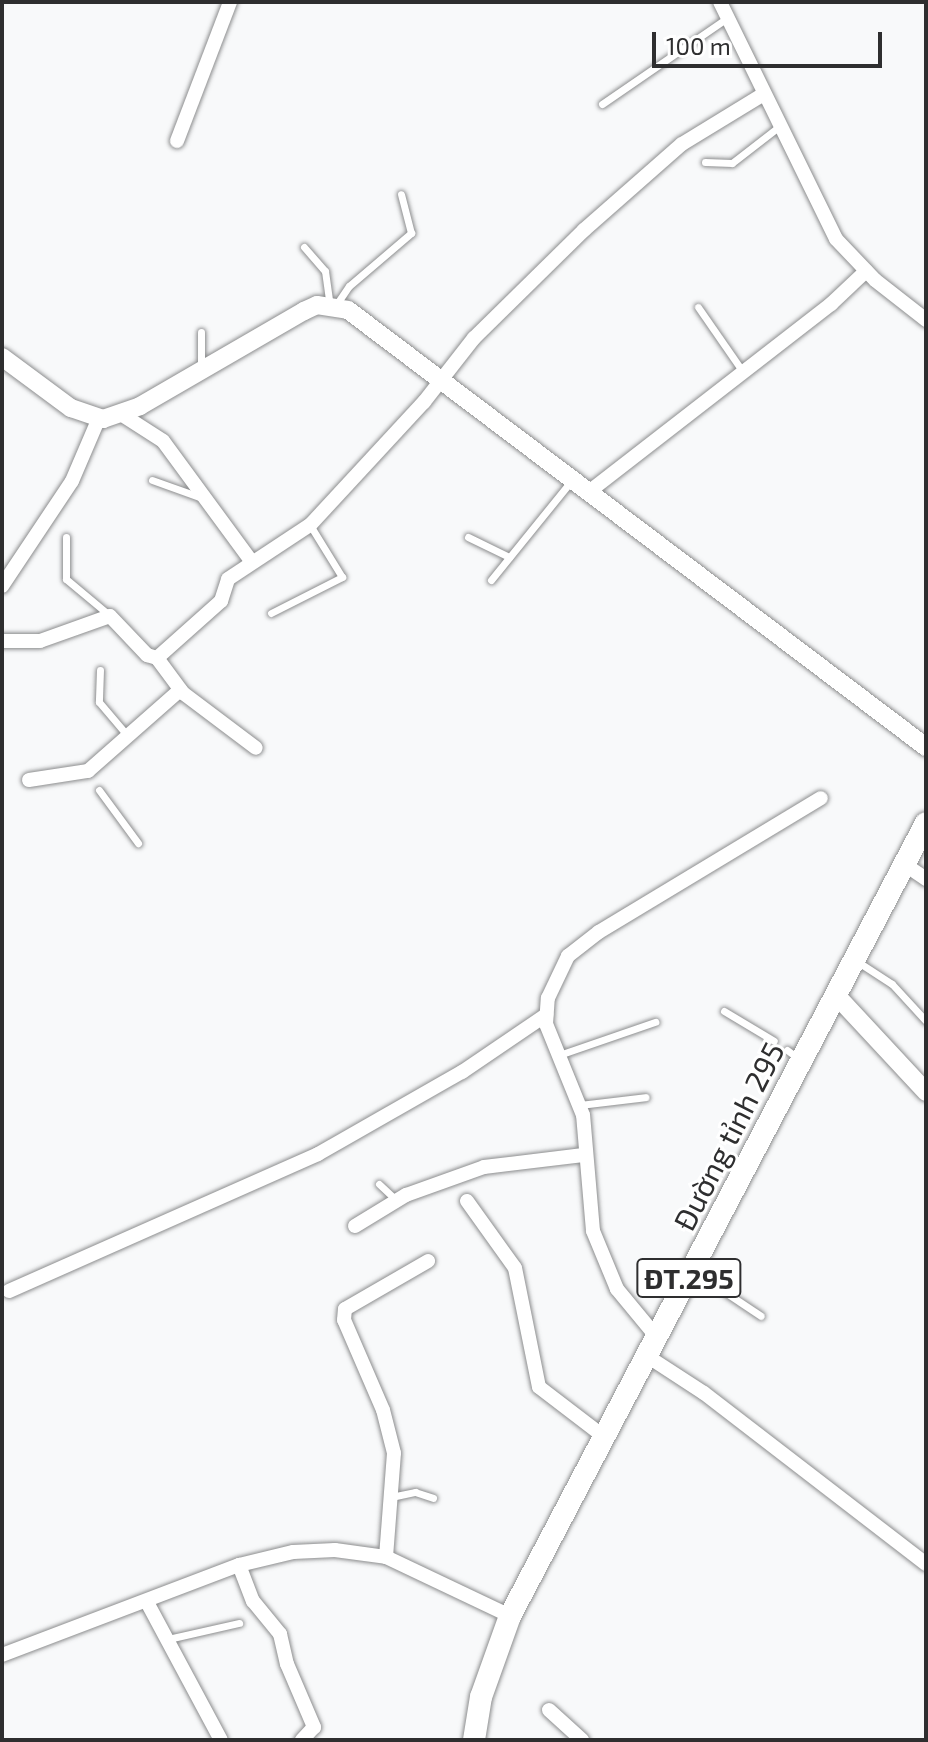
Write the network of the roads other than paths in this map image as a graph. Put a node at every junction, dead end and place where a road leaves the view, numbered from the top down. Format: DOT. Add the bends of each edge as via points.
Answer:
graph roads {
  1 [pos="230,2"];
  2 [pos="720,2"];
  3 [pos="727,18"];
  4 [pos="764,94"];
  5 [pos="602,104"];
  6 [pos="781,125"];
  7 [pos="177,141"];
  8 [pos="705,162"];
  9 [pos="401,194"];
  10 [pos="304,247"];
  11 [pos="866,271"];
  12 [pos="333,305"];
  13 [pos="698,307"];
  14 [pos="926,320"];
  15 [pos="201,332"];
  16 [pos="2,357"];
  17 [pos="202,369"];
  18 [pos="743,372"];
  19 [pos="440,378"];
  20 [pos="121,414"];
  21 [pos="99,418"];
  22 [pos="573,478"];
  23 [pos="152,480"];
  24 [pos="590,491"];
  25 [pos="208,500"];
  26 [pos="310,525"];
  27 [pos="66,537"];
  28 [pos="468,537"];
  29 [pos="509,557"];
  30 [pos="252,562"];
  31 [pos="491,580"];
  32 [pos="2,586"];
  33 [pos="271,613"];
  34 [pos="110,616"];
  35 [pos="2,641"];
  36 [pos="157,658"];
  37 [pos="100,670"];
  38 [pos="180,690"];
  39 [pos="129,737"];
  40 [pos="926,747"];
  41 [pos="256,748"];
  42 [pos="29,780"];
  43 [pos="99,790"];
  44 [pos="821,798"];
  45 [pos="926,823"];
  46 [pos="138,843"];
  47 [pos="904,864"];
  48 [pos="926,879"];
  49 [pos="854,959"];
  50 [pos="835,994"];
  51 [pos="724,1011"];
  52 [pos="546,1015"];
  53 [pos="926,1021"];
  54 [pos="655,1022"];
  55 [pos="774,1041"];
  56 [pos="559,1055"];
  57 [pos="924,1086"];
  58 [pos="646,1097"];
  59 [pos="579,1105"];
  60 [pos="583,1155"];
  61 [pos="379,1184"];
  62 [pos="396,1200"];
  63 [pos="467,1201"];
  64 [pos="355,1226"];
  65 [pos="428,1261"];
  66 [pos="694,1270"];
  67 [pos="9,1291"];
  68 [pos="761,1316"];
  69 [pos="651,1346"];
  70 [pos="603,1436"];
  71 [pos="391,1497"];
  72 [pos="433,1498"];
  73 [pos="386,1557"];
  74 [pos="926,1564"];
  75 [pos="239,1565"];
  76 [pos="148,1604"];
  77 [pos="510,1616"];
  78 [pos="239,1623"];
  79 [pos="168,1639"];
  80 [pos="2,1655"];
  81 [pos="549,1710"];
  82 [pos="221,1740"];
  83 [pos="302,1740"];
  84 [pos="474,1740"];
  85 [pos="582,1740"];
  1 -- 7 [label="street"];
  2 -- 3 [label="street"];
  3 -- 4 [label="street"];
  3 -- 5 [label="lane"];
  4 -- 6 [label="street"];
  4 -- 19 [label="street" via="682,144 546,266"];
  6 -- 8 [label="lane" via="732,163"];
  6 -- 11 [label="street" via="836,239"];
  9 -- 12 [label="lane" via="411,233"];
  10 -- 12 [label="lane" via="325,271"];
  11 -- 14 [label="street"];
  11 -- 18 [label="street"];
  12 -- 17 [label="street" via="304,311"];
  12 -- 19 [label="street"];
  13 -- 18 [label="lane"];
  15 -- 17 [label="lane"];
  16 -- 21 [label="street" via="71,408"];
  17 -- 20 [label="street"];
  18 -- 24 [label="street"];
  19 -- 22 [label="street"];
  19 -- 26 [label="street"];
  20 -- 21 [label="street"];
  20 -- 25 [label="street" via="163,441"];
  21 -- 32 [label="street" via="72,481"];
  22 -- 24 [label="street"];
  22 -- 29 [label="lane"];
  23 -- 25 [label="lane"];
  24 -- 40 [label="street"];
  25 -- 30 [label="street"];
  26 -- 30 [label="street"];
  26 -- 33 [label="lane" via="342,577"];
  27 -- 34 [label="lane" via="66,579"];
  28 -- 29 [label="lane"];
  29 -- 31 [label="lane"];
  30 -- 36 [label="street" via="228,579 221,601"];
  34 -- 35 [label="street" via="40,641"];
  34 -- 36 [label="street" via="147,655"];
  36 -- 38 [label="street"];
  37 -- 39 [label="lane" via="99,702"];
  38 -- 39 [label="street"];
  38 -- 41 [label="street"];
  39 -- 42 [label="street" via="91,776"];
  43 -- 46 [label="lane"];
  44 -- 52 [label="street" via="568,956 558,971"];
  45 -- 47 [label="main road, Đường tỉnh 295 / ĐT.295"];
  47 -- 48 [label="street"];
  47 -- 49 [label="main road, Đường tỉnh 295 / ĐT.295"];
  49 -- 50 [label="main road, Đường tỉnh 295 / ĐT.295"];
  49 -- 53 [label="lane" via="892,984"];
  50 -- 57 [label="street"];
  50 -- 66 [label="main road, Đường tỉnh 295 / ĐT.295" via="794,1055"];
  51 -- 55 [label="lane"];
  52 -- 56 [label="street"];
  52 -- 67 [label="street" via="462,1072 318,1154"];
  54 -- 56 [label="lane"];
  56 -- 59 [label="street"];
  58 -- 59 [label="lane"];
  59 -- 60 [label="street"];
  60 -- 62 [label="street" via="484,1167"];
  60 -- 69 [label="street" via="593,1231 617,1289"];
  61 -- 62 [label="lane"];
  62 -- 64 [label="street"];
  63 -- 70 [label="street" via="515,1268 539,1387"];
  65 -- 71 [label="street" via="345,1309 394,1453"];
  66 -- 68 [label="lane"];
  66 -- 69 [label="main road, Đường tỉnh 295 / ĐT.295"];
  69 -- 70 [label="main road, Đường tỉnh 295 / ĐT.295"];
  69 -- 74 [label="street"];
  70 -- 77 [label="main road, Đường tỉnh 295 / ĐT.295"];
  71 -- 72 [label="lane" via="415,1492"];
  71 -- 73 [label="street"];
  73 -- 75 [label="street" via="307,1551"];
  73 -- 77 [label="street"];
  75 -- 76 [label="street"];
  75 -- 83 [label="street" via="253,1601 280,1634 314,1727"];
  76 -- 79 [label="street"];
  76 -- 80 [label="street"];
  77 -- 84 [label="main road, Đường tỉnh 295 / ĐT.295" via="481,1697"];
  78 -- 79 [label="lane"];
  79 -- 82 [label="street"];
  81 -- 85 [label="street"];
}
